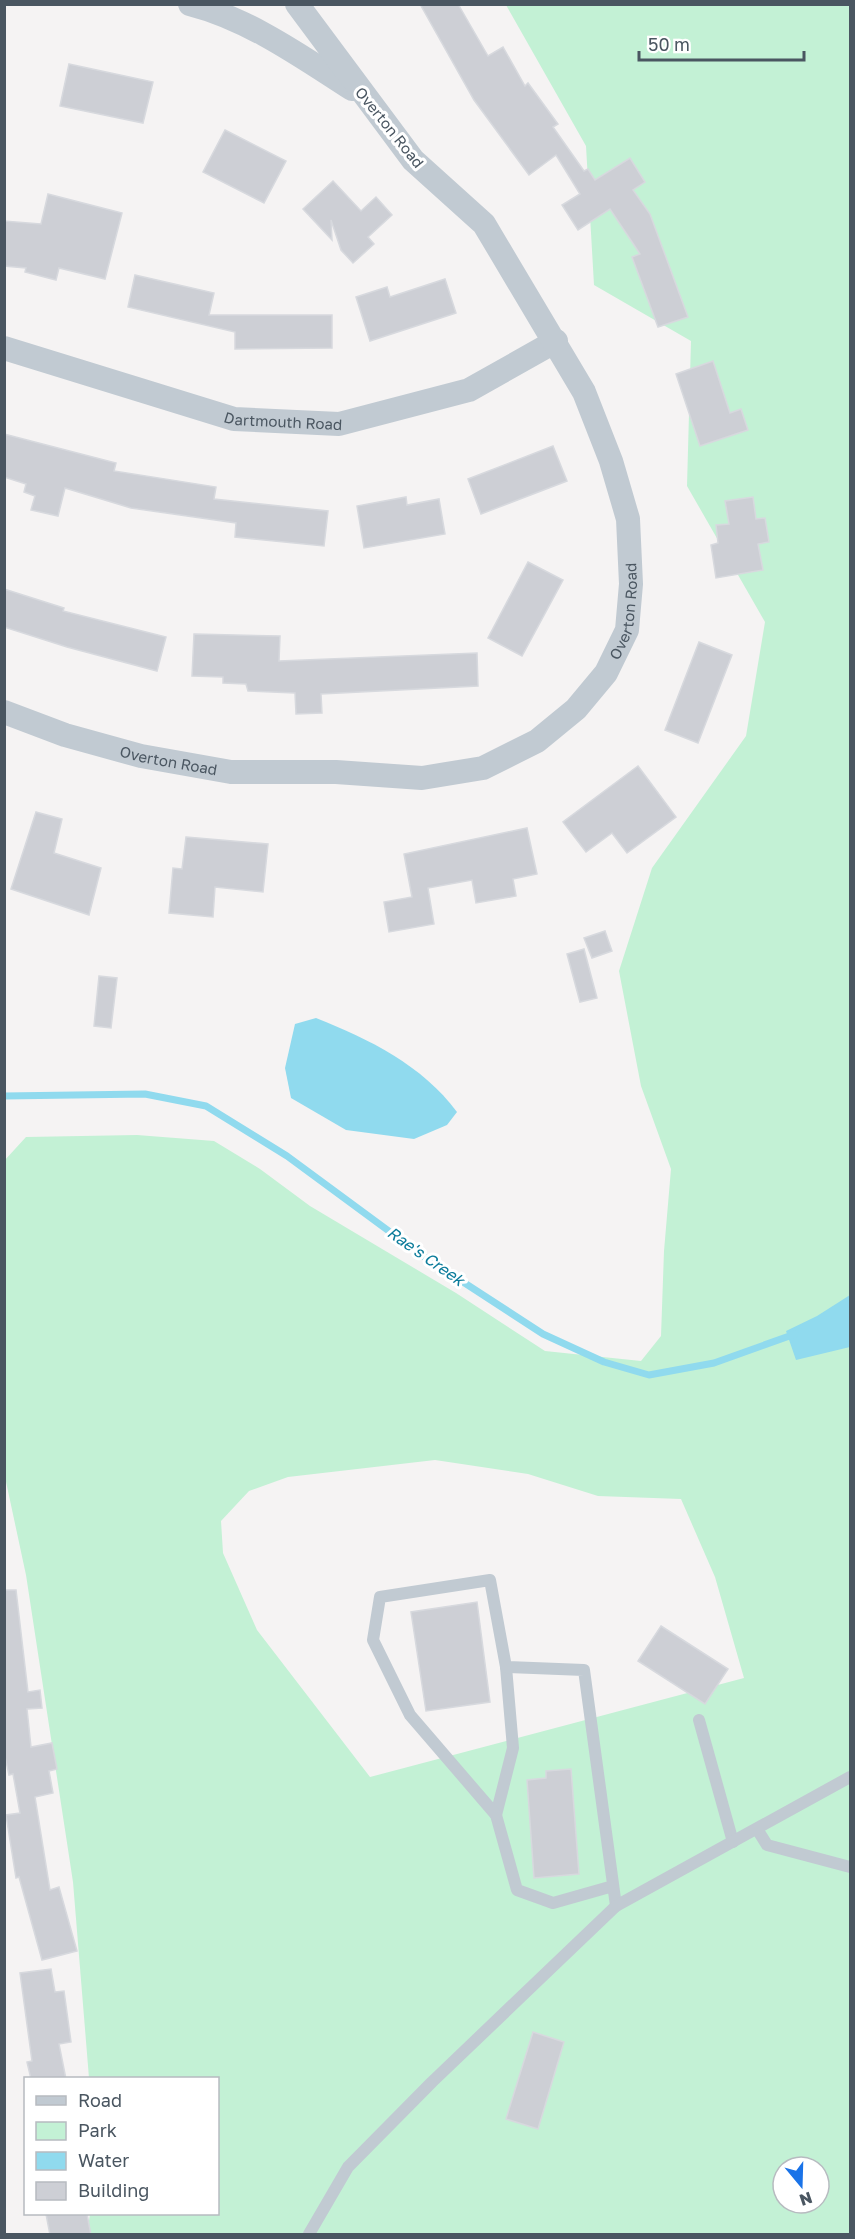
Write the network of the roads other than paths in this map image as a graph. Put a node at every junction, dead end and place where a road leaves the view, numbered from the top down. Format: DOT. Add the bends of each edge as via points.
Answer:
graph roads {
  1 [pos="190,4"];
  2 [pos="297,4"];
  3 [pos="366,99"];
  4 [pos="556,341"];
  5 [pos="4,348"];
  6 [pos="4,712"];
  7 [pos="506,1667"];
  8 [pos="699,1720"];
  9 [pos="850,1777"];
  10 [pos="496,1815"];
  11 [pos="757,1828"];
  12 [pos="733,1842"];
  13 [pos="850,1867"];
  14 [pos="613,1886"];
  15 [pos="616,1906"];
  16 [pos="309,2235"];
  1 -- 3 [label="street" via="280,43"];
  2 -- 3 [label="street, Overton Road"];
  3 -- 4 [label="street, Overton Road" via="412,160 484,224"];
  4 -- 5 [label="street, Dartmouth Road" via="469,390 339,424 234,419"];
  4 -- 6 [label="street, Overton Road" via="584,392 611,461 628,519 631,584 627,630 606,673 576,708 537,741 483,768 422,778 336,772 231,772 130,753 64,735"];
  7 -- 10 [label="lane" via="513,1748"];
  7 -- 10 [label="lane" via="490,1580 380,1597 373,1640 410,1715"];
  7 -- 14 [label="lane" via="584,1670"];
  8 -- 12 [label="lane"];
  9 -- 11 [label="lane"];
  10 -- 14 [label="lane" via="516,1890 553,1903"];
  11 -- 12 [label="lane"];
  11 -- 13 [label="lane" via="767,1845 781,1851"];
  12 -- 15 [label="lane"];
  14 -- 15 [label="lane"];
  15 -- 16 [label="lane" via="348,2167"];
}
